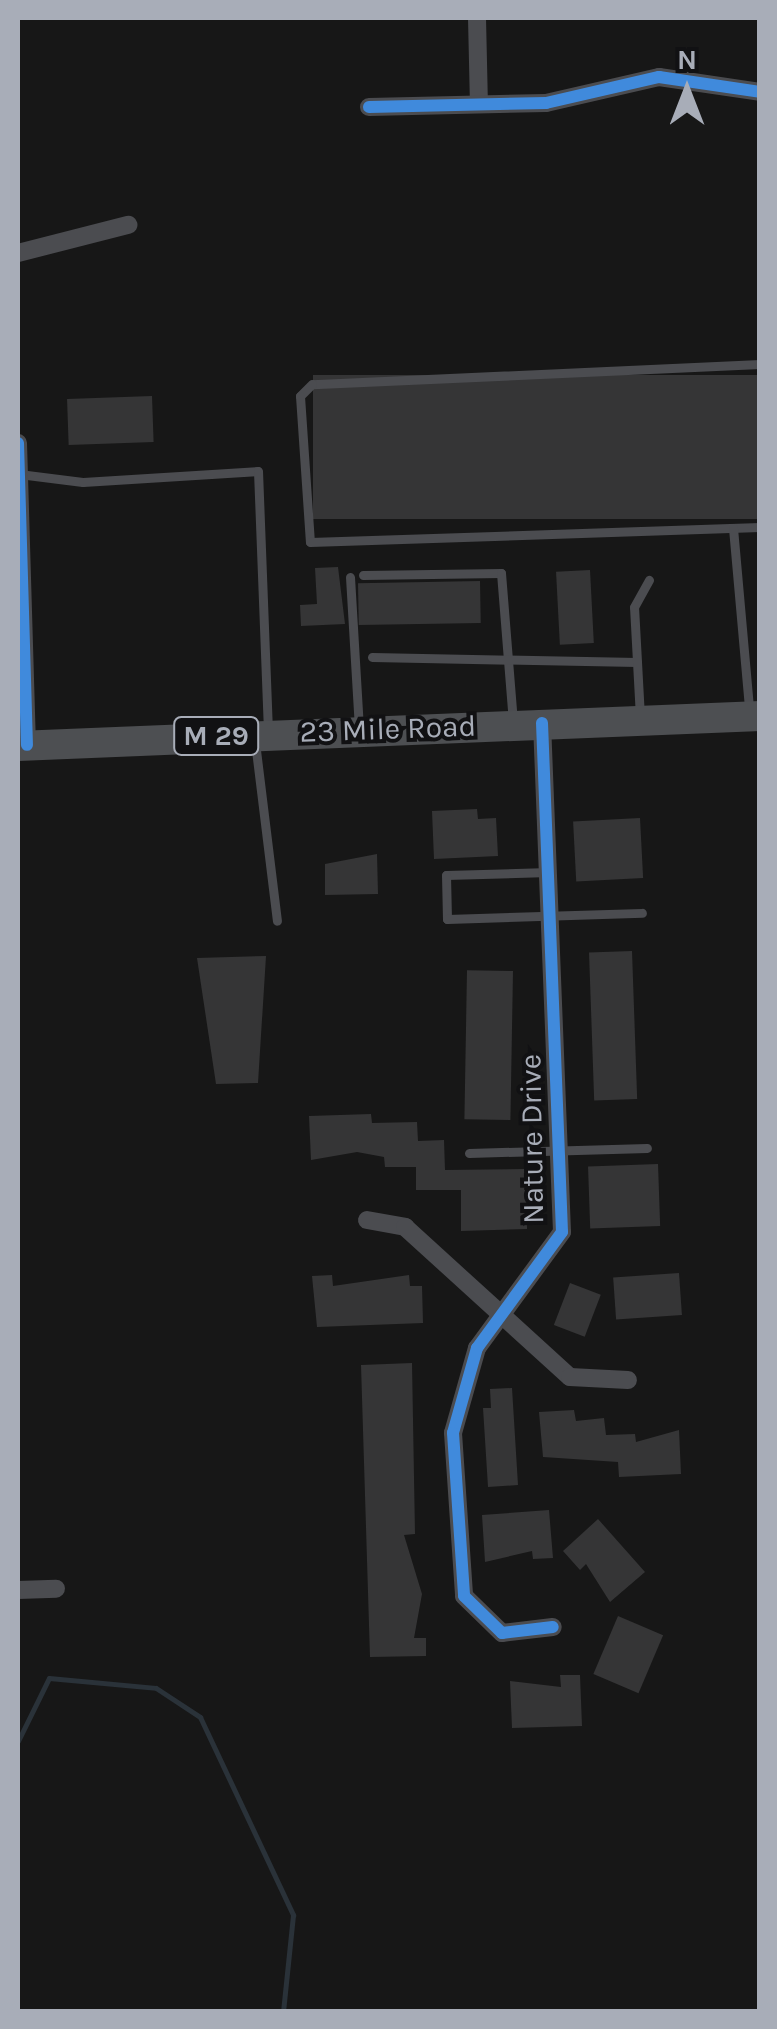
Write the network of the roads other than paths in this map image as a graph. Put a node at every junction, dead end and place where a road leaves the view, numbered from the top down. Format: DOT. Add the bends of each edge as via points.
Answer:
graph roads {
  1 [pos="478,18"];
  2 [pos="760,92"];
  3 [pos="479,104"];
  4 [pos="369,106"];
  5 [pos="128,225"];
  6 [pos="18,253"];
  7 [pos="760,364"];
  8 [pos="18,443"];
  9 [pos="18,474"];
  10 [pos="760,527"];
  11 [pos="732,528"];
  12 [pos="363,575"];
  13 [pos="350,578"];
  14 [pos="649,580"];
  15 [pos="372,657"];
  16 [pos="638,662"];
  17 [pos="513,666"];
  18 [pos="755,716"];
  19 [pos="640,720"];
  20 [pos="527,723"];
  21 [pos="359,729"];
  22 [pos="261,734"];
  23 [pos="22,745"];
  24 [pos="549,872"];
  25 [pos="642,913"];
  26 [pos="549,916"];
  27 [pos="278,921"];
  28 [pos="647,1148"];
  29 [pos="560,1150"];
  30 [pos="469,1153"];
  31 [pos="367,1220"];
  32 [pos="498,1312"];
  33 [pos="628,1380"];
  34 [pos="56,1589"];
  35 [pos="18,1590"];
  36 [pos="552,1627"];
  1 -- 3 [label="street"];
  2 -- 3 [label="street" via="659,77 603,83 560,101"];
  3 -- 4 [label="street"];
  5 -- 6 [label="street"];
  7 -- 11 [label="lane" via="312,384 300,396 310,542"];
  8 -- 9 [label="street"];
  9 -- 22 [label="lane" via="84,482 258,471"];
  9 -- 23 [label="street"];
  10 -- 11 [label="lane"];
  11 -- 18 [label="lane"];
  12 -- 17 [label="lane" via="501,573"];
  13 -- 21 [label="lane"];
  14 -- 16 [label="lane" via="634,608"];
  15 -- 17 [label="lane" via="478,652"];
  16 -- 17 [label="lane"];
  16 -- 19 [label="lane"];
  17 -- 20 [label="lane"];
  18 -- 19 [label="main road, 23 Mile Road / M 29"];
  19 -- 20 [label="main road, 23 Mile Road / M 29"];
  20 -- 21 [label="main road, 23 Mile Road / M 29"];
  20 -- 24 [label="street, Nature Drive"];
  21 -- 22 [label="main road, 23 Mile Road / M 29"];
  22 -- 23 [label="main road, 23 Mile Road / M 29"];
  22 -- 27 [label="lane"];
  24 -- 26 [label="street, Nature Drive"];
  24 -- 26 [label="lane" via="446,875 447,920"];
  25 -- 26 [label="lane"];
  26 -- 29 [label="street, Nature Drive"];
  28 -- 29 [label="lane"];
  29 -- 30 [label="lane"];
  29 -- 32 [label="street, Nature Drive" via="556,1250"];
  31 -- 32 [label="street" via="405,1227"];
  32 -- 33 [label="street" via="570,1376"];
  32 -- 36 [label="street, Nature Drive" via="456,1404 456,1563 486,1626"];
  34 -- 35 [label="street"];
}
